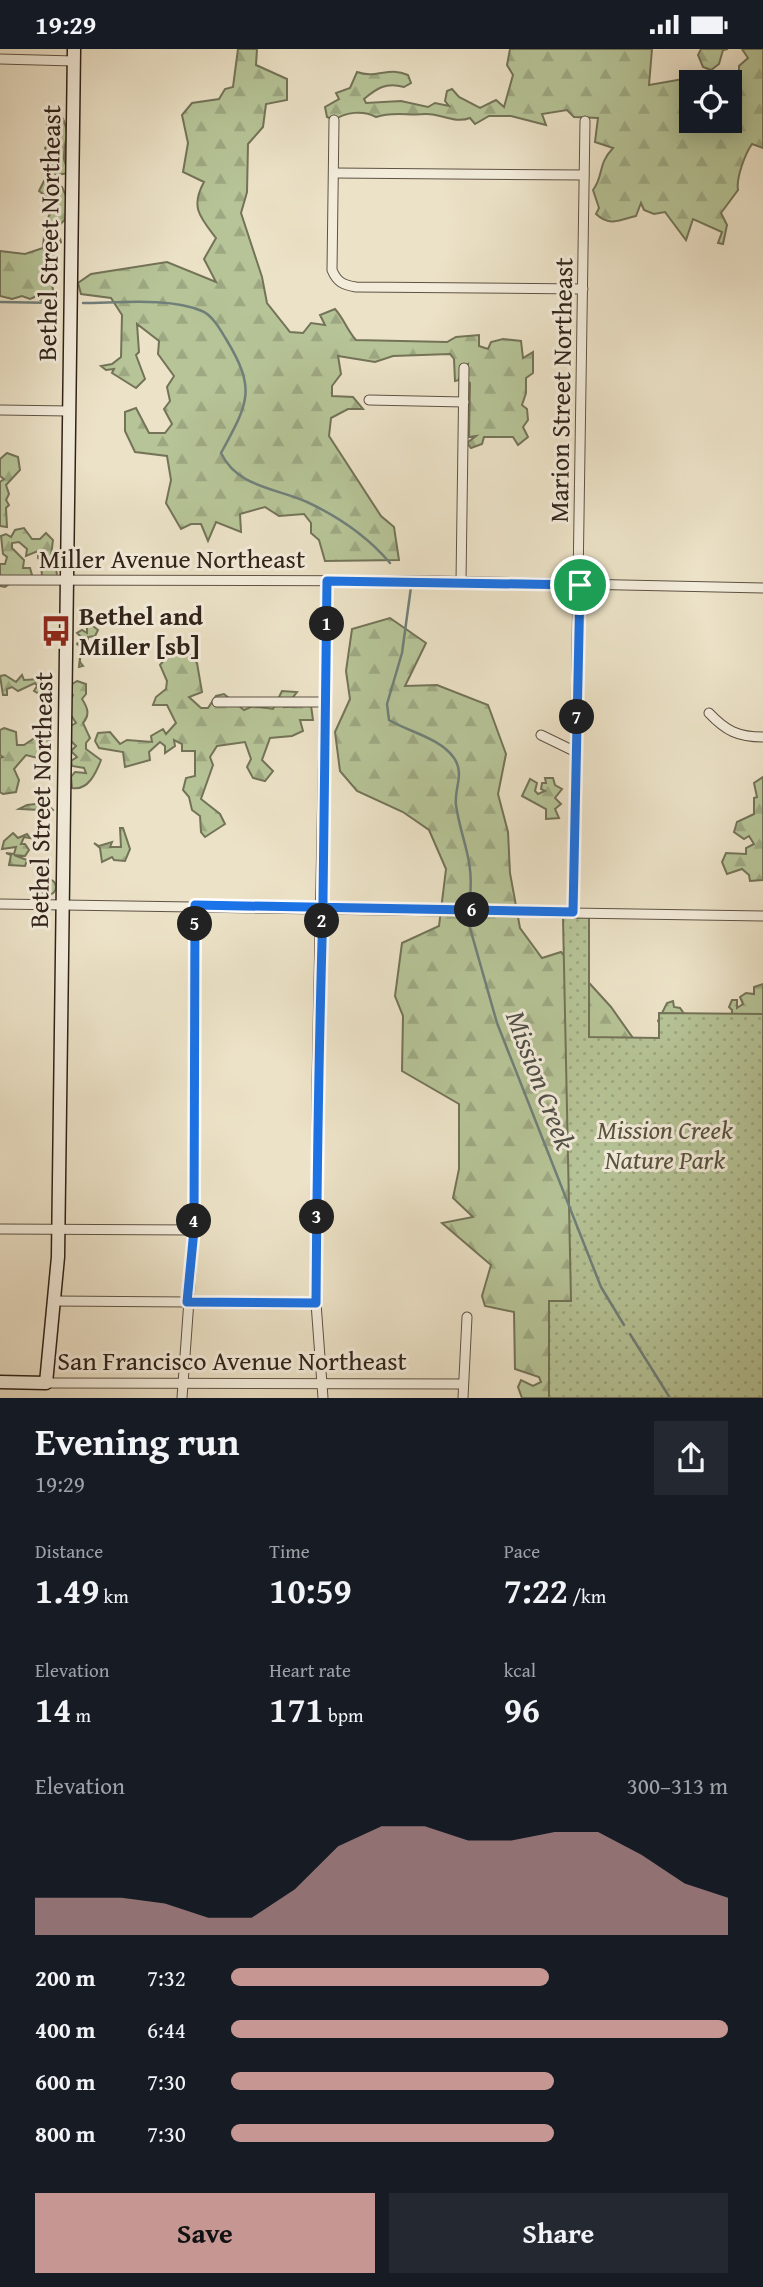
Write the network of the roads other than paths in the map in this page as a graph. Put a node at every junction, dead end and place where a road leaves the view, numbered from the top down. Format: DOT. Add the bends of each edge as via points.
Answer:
graph roads {
  1 [pos="74,55"];
  2 [pos="0,59"];
  3 [pos="334,120"];
  4 [pos="585,121"];
  5 [pos="334,173"];
  6 [pos="584,175"];
  7 [pos="583,289"];
  8 [pos="464,368"];
  9 [pos="369,400"];
  10 [pos="464,402"];
  11 [pos="0,410"];
  12 [pos="69,411"];
  13 [pos="0,580"];
  14 [pos="67,580"];
  15 [pos="327,581"];
  16 [pos="461,582"];
  17 [pos="580,585"];
  18 [pos="763,588"];
  19 [pos="217,702"];
  20 [pos="326,702"];
  21 [pos="709,713"];
  22 [pos="541,735"];
  23 [pos="763,737"];
  24 [pos="576,752"];
  25 [pos="0,904"];
  26 [pos="62,904"];
  27 [pos="195,905"];
  28 [pos="323,907"];
  29 [pos="573,912"];
  30 [pos="763,916"];
  31 [pos="0,1229"];
  32 [pos="59,1229"];
  33 [pos="194,1230"];
  34 [pos="54,1301"];
  35 [pos="187,1302"];
  36 [pos="316,1303"];
  37 [pos="467,1317"];
  38 [pos="0,1382"];
  39 [pos="46,1383"];
  40 [pos="321,1383"];
  41 [pos="182,1384"];
  42 [pos="463,1384"];
  43 [pos="182,1398"];
  44 [pos="323,1398"];
  45 [pos="463,1398"];
  1 -- 2 [label="street"];
  1 -- 12 [label="street, Bethel Street Northeast"];
  3 -- 5 [label="street"];
  4 -- 6 [label="street, Marion Street Northeast"];
  5 -- 6 [label="street"];
  5 -- 7 [label="street" via="332,269 336,279 350,286"];
  6 -- 7 [label="street, Marion Street Northeast"];
  7 -- 17 [label="street, Marion Street Northeast"];
  8 -- 10 [label="street"];
  9 -- 10 [label="street"];
  10 -- 16 [label="street"];
  11 -- 12 [label="street"];
  12 -- 14 [label="street, Bethel Street Northeast"];
  13 -- 14 [label="street, Miller Avenue Northeast"];
  14 -- 15 [label="street, Miller Avenue Northeast"];
  14 -- 26 [label="street, Bethel Street Northeast"];
  15 -- 16 [label="street, Miller Avenue Northeast"];
  15 -- 20 [label="street"];
  16 -- 17 [label="street, Miller Avenue Northeast"];
  17 -- 18 [label="street, Miller Avenue Northeast"];
  17 -- 24 [label="street, Marion Street Northeast"];
  19 -- 20 [label="street"];
  20 -- 28 [label="street"];
  21 -- 23 [label="street" via="737,735"];
  22 -- 24 [label="street"];
  24 -- 29 [label="street, Marion Street Northeast"];
  25 -- 26 [label="street"];
  26 -- 27 [label="street"];
  26 -- 32 [label="street, Bethel Street Northeast"];
  27 -- 28 [label="street"];
  27 -- 33 [label="street"];
  28 -- 29 [label="street"];
  28 -- 36 [label="street"];
  29 -- 30 [label="street"];
  31 -- 32 [label="street"];
  32 -- 33 [label="street"];
  32 -- 34 [label="street, Bethel Street Northeast"];
  33 -- 35 [label="street"];
  34 -- 35 [label="street"];
  34 -- 39 [label="street, Bethel Street Northeast"];
  35 -- 36 [label="street"];
  35 -- 41 [label="street"];
  36 -- 40 [label="street"];
  37 -- 42 [label="street"];
  38 -- 39 [label="street, San Francisco Avenue Northeast"];
  39 -- 41 [label="street, San Francisco Avenue Northeast"];
  40 -- 41 [label="street, San Francisco Avenue Northeast"];
  40 -- 42 [label="street, San Francisco Avenue Northeast"];
  40 -- 44 [label="street"];
  41 -- 43 [label="street"];
  42 -- 45 [label="street"];
}
